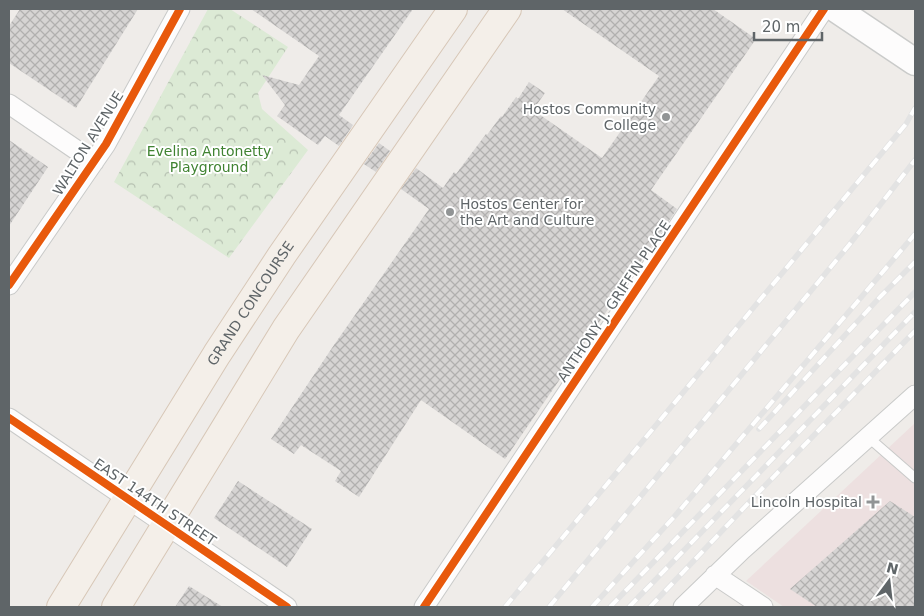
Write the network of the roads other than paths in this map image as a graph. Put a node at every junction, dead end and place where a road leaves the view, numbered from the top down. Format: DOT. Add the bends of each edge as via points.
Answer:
graph roads {
  1 [pos="180,9"];
  2 [pos="452,9"];
  3 [pos="507,9"];
  4 [pos="824,9"];
  5 [pos="844,14"];
  6 [pos="915,62"];
  7 [pos="9,104"];
  8 [pos="94,162"];
  9 [pos="9,285"];
  10 [pos="915,395"];
  11 [pos="9,418"];
  12 [pos="868,437"];
  13 [pos="915,478"];
  14 [pos="127,498"];
  15 [pos="167,525"];
  16 [pos="715,575"];
  17 [pos="61,607"];
  18 [pos="116,607"];
  19 [pos="287,607"];
  20 [pos="424,607"];
  21 [pos="683,607"];
  22 [pos="763,607"];
  1 -- 8 [label="street, WALTON AVENUE"];
  2 -- 14 [label="main road, GRAND CONCOURSE" via="282,255"];
  3 -- 15 [label="main road" via="286,329"];
  4 -- 20 [label="street, ANTHONY J. GRIFFIN PLACE"];
  5 -- 6 [label="main road"];
  7 -- 8 [label="street"];
  8 -- 9 [label="street, WALTON AVENUE"];
  10 -- 12 [label="street"];
  11 -- 14 [label="street, EAST 144TH STREET"];
  12 -- 13 [label="lane"];
  12 -- 16 [label="street"];
  14 -- 15 [label="street, EAST 144TH STREET"];
  14 -- 17 [label="main road, GRAND CONCOURSE"];
  15 -- 18 [label="main road"];
  15 -- 19 [label="street, EAST 144TH STREET"];
  16 -- 21 [label="street"];
  16 -- 22 [label="street"];
}
